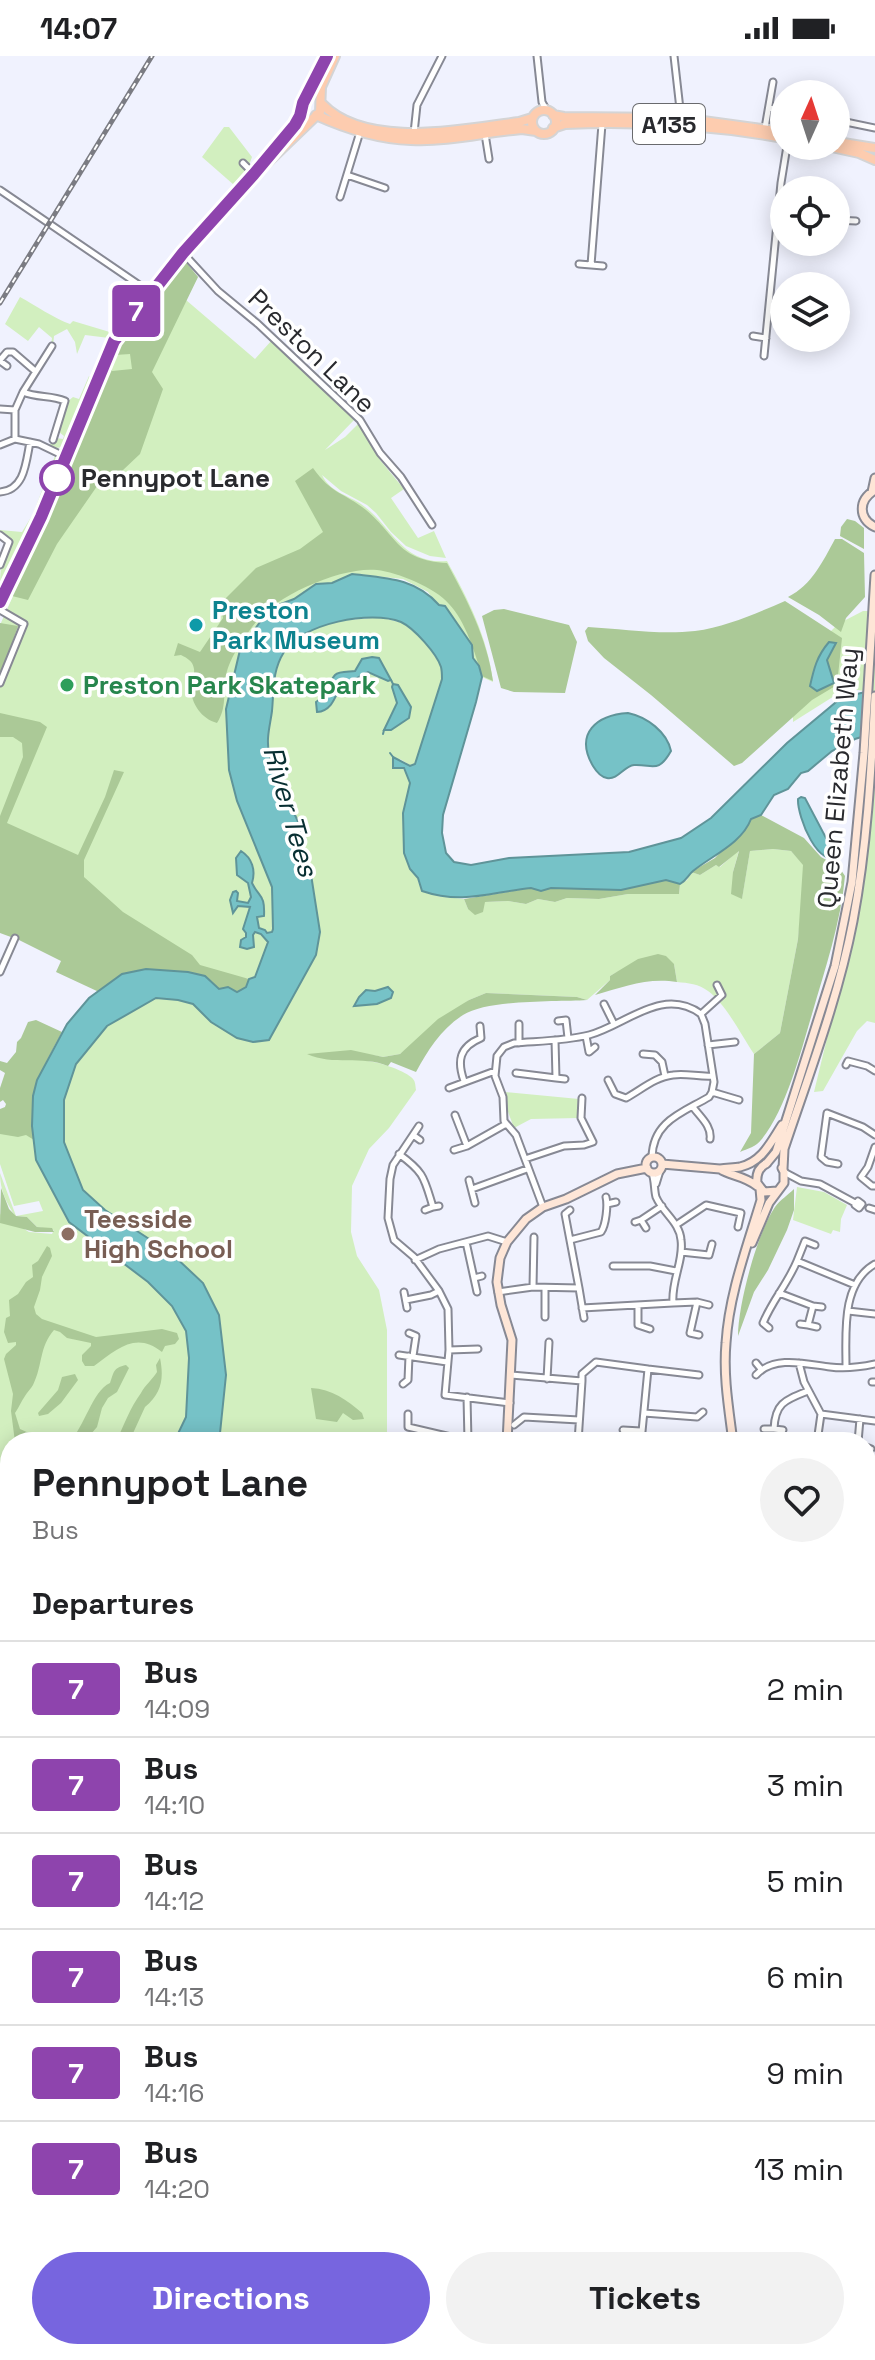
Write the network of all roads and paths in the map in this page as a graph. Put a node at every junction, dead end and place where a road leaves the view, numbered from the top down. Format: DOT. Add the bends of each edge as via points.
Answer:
graph roads {
  1 [pos="327,56"];
  2 [pos="335,56"];
  3 [pos="442,56"];
  4 [pos="537,56"];
  5 [pos="674,56"];
  6 [pos="305,99"];
  7 [pos="770,102"];
  8 [pos="321,103"];
  9 [pos="769,108"];
  10 [pos="303,109"];
  11 [pos="547,109"];
  12 [pos="534,115"];
  13 [pos="315,116"];
  14 [pos="681,118"];
  15 [pos="602,123"];
  16 [pos="850,123"];
  17 [pos="553,128"];
  18 [pos="765,128"];
  19 [pos="875,128"];
  20 [pos="770,130"];
  21 [pos="536,131"];
  22 [pos="360,132"];
  23 [pos="485,133"];
  24 [pos="414,134"];
  25 [pos="770,134"];
  26 [pos="850,144"];
  27 [pos="875,148"];
  28 [pos="850,151"];
  29 [pos="489,159"];
  30 [pos="875,160"];
  31 [pos="243,163"];
  32 [pos="256,172"];
  33 [pos="347,175"];
  34 [pos="385,188"];
  35 [pos="0,190"];
  36 [pos="340,197"];
  37 [pos="850,221"];
  38 [pos="856,221"];
  39 [pos="183,253"];
  40 [pos="776,256"];
  41 [pos="579,264"];
  42 [pos="591,265"];
  43 [pos="603,266"];
  44 [pos="151,293"];
  45 [pos="753,336"];
  46 [pos="766,338"];
  47 [pos="52,351"];
  48 [pos="764,356"];
  49 [pos="0,361"];
  50 [pos="7,366"];
  51 [pos="35,371"];
  52 [pos="23,392"];
  53 [pos="0,409"];
  54 [pos="15,410"];
  55 [pos="57,437"];
  56 [pos="15,439"];
  57 [pos="30,442"];
  58 [pos="0,445"];
  59 [pos="66,457"];
  60 [pos="875,478"];
  61 [pos="874,491"];
  62 [pos="0,492"];
  63 [pos="432,525"];
  64 [pos="874,528"];
  65 [pos="0,535"];
  66 [pos="0,565"];
  67 [pos="875,575"];
  68 [pos="0,602"];
  69 [pos="0,610"];
  70 [pos="0,683"];
  71 [pos="875,696"];
  72 [pos="868,754"];
  73 [pos="15,938"];
  74 [pos="0,972"];
  75 [pos="717,985"];
  76 [pos="604,1004"];
  77 [pos="701,1014"];
  78 [pos="558,1021"];
  79 [pos="519,1024"];
  80 [pos="614,1024"];
  81 [pos="480,1026"];
  82 [pos="586,1036"];
  83 [pos="568,1038"];
  84 [pos="555,1040"];
  85 [pos="735,1042"];
  86 [pos="519,1043"];
  87 [pos="708,1045"];
  88 [pos="595,1047"];
  89 [pos="643,1054"];
  90 [pos="848,1060"];
  91 [pos="495,1071"];
  92 [pos="875,1071"];
  93 [pos="516,1073"];
  94 [pos="665,1076"];
  95 [pos="712,1076"];
  96 [pos="556,1078"];
  97 [pos="565,1079"];
  98 [pos="608,1080"];
  99 [pos="464,1081"];
  100 [pos="611,1087"];
  101 [pos="449,1088"];
  102 [pos="604,1090"];
  103 [pos="712,1092"];
  104 [pos="582,1098"];
  105 [pos="739,1100"];
  106 [pos="830,1106"];
  107 [pos="693,1107"];
  108 [pos="827,1113"];
  109 [pos="455,1115"];
  110 [pos="787,1116"];
  111 [pos="506,1124"];
  112 [pos="419,1126"];
  113 [pos="413,1135"];
  114 [pos="875,1135"];
  115 [pos="710,1139"];
  116 [pos="420,1140"];
  117 [pos="603,1140"];
  118 [pos="593,1142"];
  119 [pos="467,1146"];
  120 [pos="875,1147"];
  121 [pos="454,1150"];
  122 [pos="399,1154"];
  123 [pos="652,1157"];
  124 [pos="525,1159"];
  125 [pos="838,1164"];
  126 [pos="763,1166"];
  127 [pos="528,1169"];
  128 [pos="655,1169"];
  129 [pos="720,1169"];
  130 [pos="784,1171"];
  131 [pos="740,1175"];
  132 [pos="469,1180"];
  133 [pos="801,1181"];
  134 [pos="875,1186"];
  135 [pos="759,1188"];
  136 [pos="472,1189"];
  137 [pos="779,1189"];
  138 [pos="616,1202"];
  139 [pos="475,1203"];
  140 [pos="855,1203"];
  141 [pos="662,1206"];
  142 [pos="543,1207"];
  143 [pos="425,1210"];
  144 [pos="564,1213"];
  145 [pos="676,1225"];
  146 [pos="738,1227"];
  147 [pos="646,1228"];
  148 [pos="534,1237"];
  149 [pos="570,1240"];
  150 [pos="466,1242"];
  151 [pos="507,1242"];
  152 [pos="712,1244"];
  153 [pos="815,1245"];
  154 [pos="681,1252"];
  155 [pos="624,1259"];
  156 [pos="744,1259"];
  157 [pos="415,1260"];
  158 [pos="797,1261"];
  159 [pos="875,1264"];
  160 [pos="613,1266"];
  161 [pos="624,1266"];
  162 [pos="676,1271"];
  163 [pos="482,1276"];
  164 [pos="474,1278"];
  165 [pos="855,1285"];
  166 [pos="533,1287"];
  167 [pos="545,1288"];
  168 [pos="579,1288"];
  169 [pos="439,1291"];
  170 [pos="404,1292"];
  171 [pos="477,1292"];
  172 [pos="498,1292"];
  173 [pos="779,1293"];
  174 [pos="406,1300"];
  175 [pos="697,1302"];
  176 [pos="673,1303"];
  177 [pos="638,1305"];
  178 [pos="709,1305"];
  179 [pos="813,1306"];
  180 [pos="822,1307"];
  181 [pos="407,1308"];
  182 [pos="582,1308"];
  183 [pos="848,1311"];
  184 [pos="875,1314"];
  185 [pos="545,1317"];
  186 [pos="584,1318"];
  187 [pos="800,1324"];
  188 [pos="808,1325"];
  189 [pos="817,1327"];
  190 [pos="769,1328"];
  191 [pos="650,1329"];
  192 [pos="415,1334"];
  193 [pos="699,1335"];
  194 [pos="549,1342"];
  195 [pos="478,1349"];
  196 [pos="449,1350"];
  197 [pos="537,1350"];
  198 [pos="548,1351"];
  199 [pos="399,1355"];
  200 [pos="411,1356"];
  201 [pos="447,1362"];
  202 [pos="756,1363"];
  203 [pos="799,1363"];
  204 [pos="875,1364"];
  205 [pos="846,1367"];
  206 [pos="648,1369"];
  207 [pos="761,1369"];
  208 [pos="689,1374"];
  209 [pos="511,1375"];
  210 [pos="699,1375"];
  211 [pos="756,1375"];
  212 [pos="416,1378"];
  213 [pos="547,1379"];
  214 [pos="582,1381"];
  215 [pos="688,1381"];
  216 [pos="808,1391"];
  217 [pos="467,1397"];
  218 [pos="510,1403"];
  219 [pos="519,1411"];
  220 [pos="703,1412"];
  221 [pos="644,1413"];
  222 [pos="408,1414"];
  223 [pos="821,1414"];
  224 [pos="524,1417"];
  225 [pos="697,1417"];
  226 [pos="860,1419"];
  227 [pos="579,1420"];
  228 [pos="875,1421"];
  229 [pos="704,1423"];
  230 [pos="514,1425"];
  231 [pos="764,1429"];
  232 [pos="774,1429"];
  233 [pos="623,1430"];
  234 [pos="783,1430"];
  235 [pos="641,1431"];
  236 [pos="429,1432"];
  237 [pos="470,1432"];
  238 [pos="508,1432"];
  239 [pos="578,1432"];
  240 [pos="732,1432"];
  241 [pos="818,1432"];
  242 [pos="859,1432"];
  1 -- 6 [label="main road"];
  2 -- 8 [label="main road" via="321,87"];
  3 -- 24 [label="street" via="417,105"];
  4 -- 11 [label="street"];
  5 -- 14 [label="street"];
  6 -- 8 [label="main road" via="315,97"];
  6 -- 10 [label="main road"];
  7 -- 9 [label="street"];
  8 -- 13 [label="main road"];
  8 -- 24 [label="main road, A135" via="362,126"];
  9 -- 18 [label="street"];
  10 -- 13 [label="main road"];
  10 -- 32 [label="main road"];
  11 -- 12 [label="main road, A135"];
  11 -- 14 [label="main road, A135" via="564,117"];
  11 -- 17 [label="main road"];
  12 -- 21 [label="main road"];
  12 -- 24 [label="main road, A135" via="519,122"];
  13 -- 22 [label="main road, A135"];
  13 -- 32 [label="main road"];
  14 -- 18 [label="main road, A135"];
  15 -- 17 [label="main road, A135"];
  15 -- 25 [label="main road, A135"];
  15 -- 42 [label="street"];
  16 -- 19 [label="street"];
  17 -- 21 [label="main road, A135" via="543,134"];
  18 -- 20 [label="main road, A135"];
  21 -- 23 [label="main road, A135"];
  22 -- 23 [label="main road, A135" via="414,140"];
  22 -- 33 [label="street"];
  23 -- 29 [label="street"];
  26 -- 27 [label="main road"];
  28 -- 30 [label="main road"];
  31 -- 32 [label="street"];
  32 -- 39 [label="main road"];
  33 -- 34 [label="street"];
  33 -- 36 [label="street"];
  35 -- 44 [label="street"];
  37 -- 38 [label="street"];
  39 -- 44 [label="main road"];
  39 -- 63 [label="street, Preston Lane" via="360,420"];
  40 -- 46 [label="street"];
  41 -- 42 [label="street"];
  42 -- 43 [label="street"];
  44 -- 59 [label="main road" via="113,344"];
  45 -- 46 [label="street"];
  46 -- 48 [label="street"];
  47 -- 51 [label="street"];
  49 -- 50 [label="street"];
  49 -- 51 [label="street" via="13,352"];
  51 -- 52 [label="street"];
  52 -- 54 [label="street"];
  52 -- 55 [label="street" via="67,398"];
  53 -- 54 [label="street"];
  54 -- 56 [label="street"];
  56 -- 57 [label="street"];
  56 -- 58 [label="street"];
  57 -- 59 [label="street"];
  57 -- 62 [label="street" via="17,486"];
  59 -- 68 [label="main road"];
  60 -- 61 [label="street"];
  61 -- 64 [label="street" via="862,511"];
  65 -- 66 [label="street" via="9,540"];
  67 -- 72 [label="street, Queen Elizabeth Way"];
  69 -- 70 [label="street" via="24,624"];
  71 -- 72 [label="street, Queen Elizabeth Way"];
  72 -- 110 [label="street, Queen Elizabeth Way" via="845,922"];
  72 -- 130 [label="street, Queen Elizabeth Way" via="866,836 852,923 827,1020 784,1149"];
  73 -- 74 [label="street"];
  75 -- 77 [label="street" via="722,995"];
  76 -- 80 [label="street"];
  77 -- 80 [label="street" via="685,1006 659,1005"];
  77 -- 87 [label="street"];
  78 -- 83 [label="street" via="566,1020"];
  79 -- 86 [label="street"];
  80 -- 82 [label="street"];
  81 -- 99 [label="street" via="481,1038 459,1060"];
  82 -- 83 [label="street"];
  82 -- 88 [label="street" via="587,1053"];
  83 -- 84 [label="street"];
  84 -- 86 [label="street"];
  84 -- 96 [label="street"];
  85 -- 87 [label="street"];
  86 -- 91 [label="street" via="504,1047"];
  87 -- 95 [label="street"];
  89 -- 94 [label="street" via="662,1062"];
  90 -- 92 [label="street"];
  91 -- 99 [label="street"];
  91 -- 111 [label="street"];
  93 -- 96 [label="street"];
  94 -- 95 [label="street"];
  94 -- 100 [label="street" via="626,1098"];
  95 -- 103 [label="street"];
  96 -- 97 [label="street"];
  98 -- 100 [label="street"];
  99 -- 101 [label="street"];
  100 -- 102 [label="street"];
  103 -- 105 [label="street"];
  103 -- 107 [label="street"];
  104 -- 118 [label="street" via="581,1118"];
  106 -- 108 [label="street"];
  107 -- 115 [label="street" via="708,1125"];
  107 -- 123 [label="street" via="661,1128"];
  108 -- 114 [label="street"];
  108 -- 125 [label="street" via="821,1157"];
  109 -- 119 [label="street"];
  110 -- 126 [label="street, Queen Elizabeth Way" via="776,1152"];
  110 -- 129 [label="street" via="756,1160"];
  111 -- 119 [label="street"];
  111 -- 124 [label="street"];
  112 -- 113 [label="street"];
  113 -- 116 [label="street"];
  113 -- 122 [label="street"];
  117 -- 118 [label="street"];
  118 -- 124 [label="street"];
  119 -- 121 [label="street"];
  120 -- 134 [label="street" via="861,1177"];
  122 -- 143 [label="street" via="423,1175 436,1207"];
  122 -- 157 [label="street" via="390,1179 388,1218 394,1240"];
  123 -- 128 [label="street" via="648,1160"];
  124 -- 127 [label="street"];
  126 -- 130 [label="street" via="775,1163"];
  126 -- 131 [label="street"];
  126 -- 135 [label="street" via="756,1179"];
  127 -- 136 [label="street"];
  127 -- 142 [label="street"];
  128 -- 129 [label="street"];
  128 -- 141 [label="street" via="656,1196"];
  128 -- 142 [label="street" via="617,1174"];
  129 -- 131 [label="street"];
  130 -- 133 [label="street"];
  130 -- 137 [label="street"];
  131 -- 135 [label="street"];
  132 -- 136 [label="street"];
  133 -- 137 [label="street"];
  133 -- 140 [label="street" via="820,1184"];
  135 -- 137 [label="street" via="769,1193"];
  135 -- 156 [label="street" via="761,1200"];
  136 -- 139 [label="street"];
  137 -- 156 [label="street"];
  138 -- 149 [label="street" via="607,1200 601,1232"];
  141 -- 145 [label="street"];
  141 -- 147 [label="street" via="638,1221"];
  142 -- 151 [label="street"];
  144 -- 149 [label="street"];
  145 -- 146 [label="street" via="706,1205 741,1210"];
  145 -- 154 [label="street"];
  148 -- 166 [label="street"];
  149 -- 168 [label="street"];
  150 -- 151 [label="street" via="488,1236"];
  150 -- 157 [label="street"];
  150 -- 164 [label="street"];
  151 -- 172 [label="street"];
  152 -- 154 [label="street" via="709,1255"];
  153 -- 158 [label="street" via="805,1241"];
  154 -- 162 [label="street"];
  155 -- 161 [label="street"];
  156 -- 240 [label="street" via="730,1310 725,1366"];
  157 -- 169 [label="street"];
  158 -- 165 [label="street"];
  158 -- 173 [label="street"];
  159 -- 165 [label="street"];
  160 -- 161 [label="street"];
  161 -- 162 [label="street"];
  162 -- 176 [label="street"];
  163 -- 164 [label="street"];
  164 -- 171 [label="street"];
  165 -- 183 [label="street"];
  166 -- 167 [label="street"];
  166 -- 172 [label="street"];
  167 -- 168 [label="street"];
  167 -- 185 [label="street"];
  168 -- 182 [label="street"];
  169 -- 174 [label="street"];
  169 -- 196 [label="street" via="448,1309"];
  170 -- 174 [label="street"];
  172 -- 209 [label="street" via="512,1340"];
  173 -- 179 [label="street"];
  173 -- 190 [label="street" via="763,1323"];
  174 -- 181 [label="street"];
  175 -- 176 [label="street"];
  175 -- 178 [label="street"];
  175 -- 193 [label="street" via="690,1333"];
  176 -- 177 [label="street"];
  177 -- 182 [label="street"];
  177 -- 191 [label="street" via="638,1325"];
  179 -- 180 [label="street"];
  179 -- 188 [label="street"];
  182 -- 186 [label="street"];
  183 -- 184 [label="street"];
  183 -- 205 [label="street"];
  187 -- 188 [label="street"];
  188 -- 189 [label="street"];
  192 -- 200 [label="street"];
  194 -- 198 [label="street"];
  195 -- 196 [label="street" via="469,1345"];
  196 -- 201 [label="street"];
  197 -- 198 [label="street"];
  198 -- 213 [label="street"];
  199 -- 200 [label="street"];
  200 -- 201 [label="street"];
  200 -- 212 [label="street" via="406,1382"];
  201 -- 217 [label="street" via="445,1395"];
  202 -- 207 [label="street"];
  203 -- 205 [label="street"];
  203 -- 207 [label="street"];
  203 -- 216 [label="street"];
  204 -- 205 [label="street"];
  206 -- 208 [label="street"];
  206 -- 214 [label="street" via="596,1362 582,1374"];
  206 -- 221 [label="street"];
  207 -- 211 [label="street"];
  208 -- 210 [label="street"];
  208 -- 215 [label="street"];
  209 -- 213 [label="street"];
  209 -- 218 [label="street"];
  213 -- 214 [label="street"];
  214 -- 227 [label="street"];
  216 -- 223 [label="street"];
  216 -- 232 [label="street" via="778,1407"];
  217 -- 218 [label="street"];
  217 -- 237 [label="street"];
  218 -- 238 [label="street"];
  219 -- 224 [label="street"];
  220 -- 225 [label="street"];
  221 -- 225 [label="street"];
  221 -- 235 [label="street"];
  222 -- 236 [label="street" via="408,1427"];
  223 -- 226 [label="street"];
  223 -- 241 [label="street"];
  224 -- 227 [label="street"];
  224 -- 230 [label="street"];
  225 -- 229 [label="street"];
  226 -- 228 [label="street"];
  226 -- 242 [label="street"];
  227 -- 239 [label="street"];
  231 -- 232 [label="street"];
  232 -- 234 [label="street"];
  233 -- 235 [label="street"];
}
